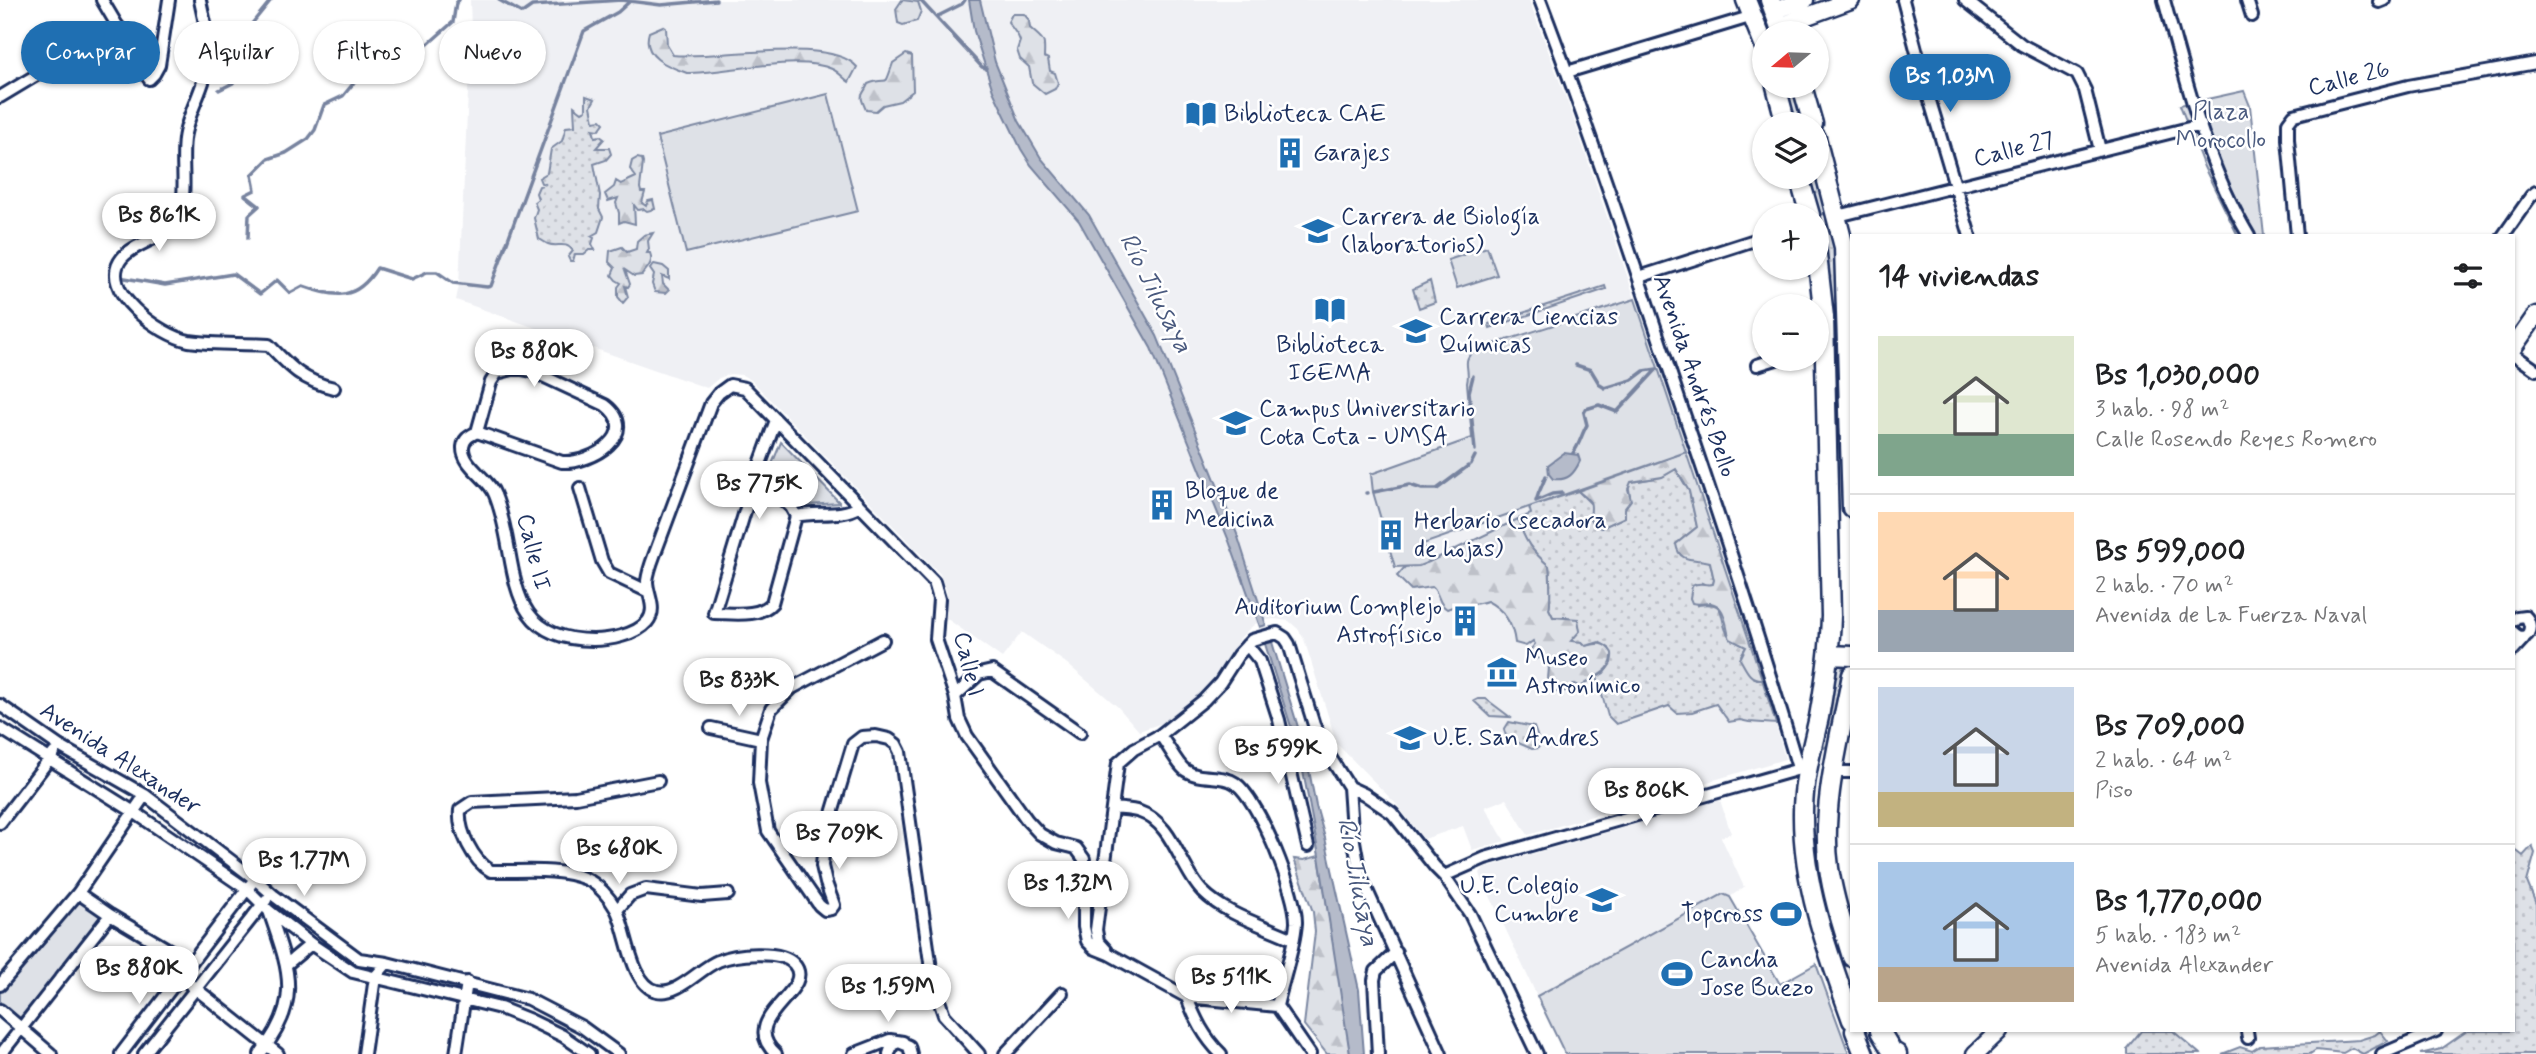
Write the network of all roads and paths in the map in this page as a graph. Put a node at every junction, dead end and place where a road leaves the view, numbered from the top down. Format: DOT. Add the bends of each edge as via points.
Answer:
graph roads {
  1 [pos="102,0"];
  2 [pos="169,0"];
  3 [pos="200,0"];
  4 [pos="1540,0"];
  5 [pos="1805,0"];
  6 [pos="1851,0"];
  7 [pos="1903,0"];
  8 [pos="1965,0"];
  9 [pos="2164,0"];
  10 [pos="2247,0"];
  11 [pos="1749,8"];
  12 [pos="2252,16"];
  13 [pos="1777,17"];
  14 [pos="115,21"];
  15 [pos="160,58"];
  16 [pos="2536,63"];
  17 [pos="1567,72"];
  18 [pos="22,84"];
  19 [pos="0,97"];
  20 [pos="2201,125"];
  21 [pos="2100,150"];
  22 [pos="1829,184"];
  23 [pos="1955,187"];
  24 [pos="2536,192"];
  25 [pos="1838,216"];
  26 [pos="1969,234"];
  27 [pos="2248,234"];
  28 [pos="2297,234"];
  29 [pos="2504,234"];
  30 [pos="1752,241"];
  31 [pos="1639,277"];
  32 [pos="1820,280"];
  33 [pos="2536,315"];
  34 [pos="2515,345"];
  35 [pos="2515,355"];
  36 [pos="2536,370"];
  37 [pos="334,388"];
  38 [pos="757,399"];
  39 [pos="776,420"];
  40 [pos="477,432"];
  41 [pos="1850,472"];
  42 [pos="756,475"];
  43 [pos="580,488"];
  44 [pos="860,506"];
  45 [pos="796,516"];
  46 [pos="647,591"];
  47 [pos="2515,620"];
  48 [pos="2515,634"];
  49 [pos="2524,638"];
  50 [pos="883,640"];
  51 [pos="1247,645"];
  52 [pos="2515,648"];
  53 [pos="1830,655"];
  54 [pos="1850,656"];
  55 [pos="955,696"];
  56 [pos="1850,696"];
  57 [pos="0,705"];
  58 [pos="0,728"];
  59 [pos="711,728"];
  60 [pos="1080,733"];
  61 [pos="1160,735"];
  62 [pos="761,739"];
  63 [pos="60,746"];
  64 [pos="50,758"];
  65 [pos="1803,768"];
  66 [pos="1843,772"];
  67 [pos="657,781"];
  68 [pos="1349,787"];
  69 [pos="145,795"];
  70 [pos="1114,808"];
  71 [pos="134,812"];
  72 [pos="0,822"];
  73 [pos="1308,846"];
  74 [pos="1444,876"];
  75 [pos="255,878"];
  76 [pos="248,890"];
  77 [pos="78,892"];
  78 [pos="728,894"];
  79 [pos="273,895"];
  80 [pos="266,907"];
  81 [pos="617,910"];
  82 [pos="110,915"];
  83 [pos="1293,939"];
  84 [pos="311,944"];
  85 [pos="1850,949"];
  86 [pos="1396,952"];
  87 [pos="1109,954"];
  88 [pos="191,963"];
  89 [pos="387,963"];
  90 [pos="288,964"];
  91 [pos="181,977"];
  92 [pos="375,977"];
  93 [pos="467,982"];
  94 [pos="0,985"];
  95 [pos="195,988"];
  96 [pos="1062,993"];
  97 [pos="1187,997"];
  98 [pos="463,1000"];
  99 [pos="1277,1006"];
  100 [pos="0,1010"];
  101 [pos="1850,1014"];
  102 [pos="20,1029"];
  103 [pos="1856,1032"];
  104 [pos="1881,1032"];
  105 [pos="1998,1032"];
  106 [pos="2434,1032"];
  107 [pos="903,1042"];
  108 [pos="876,1046"];
  109 [pos="264,1049"];
  110 [pos="1,1054"];
  111 [pos="51,1054"];
  112 [pos="121,1054"];
  113 [pos="144,1054"];
  114 [pos="278,1054"];
  115 [pos="364,1054"];
  116 [pos="456,1054"];
  117 [pos="589,1054"];
  118 [pos="620,1054"];
  119 [pos="776,1054"];
  120 [pos="854,1054"];
  121 [pos="889,1054"];
  122 [pos="911,1054"];
  123 [pos="979,1054"];
  124 [pos="1005,1054"];
  125 [pos="1221,1054"];
  126 [pos="1310,1054"];
  127 [pos="1378,1054"];
  128 [pos="1441,1054"];
  129 [pos="1537,1054"];
  130 [pos="1864,1054"];
  131 [pos="1897,1054"];
  132 [pos="1975,1054"];
  133 [pos="2382,1054"];
  1 -- 14 [label="street"];
  2 -- 15 [label="street"];
  3 -- 37 [label="street" via="209,42 208,65 184,138 180,215 172,226 123,257 117,267 117,286 128,302 169,333 188,341 269,345 290,368 313,383"];
  4 -- 17 [label="street, Avenida Andrés Bello"];
  5 -- 13 [label="main road"];
  6 -- 13 [label="main road"];
  7 -- 23 [label="street"];
  8 -- 21 [label="street" via="2022,45 2077,74"];
  9 -- 20 [label="street"];
  10 -- 12 [label="street"];
  11 -- 13 [label="main road"];
  11 -- 17 [label="street"];
  16 -- 28 [label="street, Calle 26" via="2408,86 2294,115 2288,122 2287,139"];
  17 -- 31 [label="street, Avenida Andrés Bello"];
  18 -- 19 [label="street"];
  20 -- 21 [label="street, Calle 27"];
  20 -- 27 [label="street" via="2221,181"];
  21 -- 23 [label="street, Calle 27"];
  22 -- 25 [label="main road"];
  23 -- 25 [label="street, Calle 27"];
  23 -- 26 [label="street"];
  24 -- 29 [label="street"];
  25 -- 41 [label="main road" via="1847,281"];
  30 -- 31 [label="street"];
  31 -- 65 [label="street, Avenida Andrés Bello"];
  32 -- 53 [label="main road" via="1829,482"];
  33 -- 34 [label="main road"];
  35 -- 36 [label="street"];
  38 -- 39 [label="street, Calle I"];
  38 -- 46 [label="street, Calle II" via="736,385 725,388 711,403 654,555"];
  39 -- 42 [label="street"];
  39 -- 44 [label="street, Calle I"];
  40 -- 40 [label="street" via="491,382 497,373 516,368 605,405 619,422 610,443 576,463"];
  40 -- 46 [label="street, Calle II" via="467,437 464,452 494,490 520,601 533,621 548,633 571,640 621,636 648,621 653,603"];
  42 -- 45 [label="street"];
  42 -- 45 [label="street" via="713,613 758,612 772,603"];
  43 -- 46 [label="street" via="609,573"];
  44 -- 45 [label="street"];
  44 -- 55 [label="street, Calle I" via="934,582 939,599 936,639"];
  47 -- 49 [label="street" via="2521,616 2531,620 2533,631"];
  48 -- 49 [label="street"];
  49 -- 52 [label="street"];
  50 -- 62 [label="street" via="792,688 771,709"];
  51 -- 61 [label="street" via="1215,689"];
  51 -- 68 [label="street" via="1271,632 1282,635 1289,644 1314,725"];
  51 -- 73 [label="street" via="1260,662 1279,720"];
  53 -- 54 [label="main road"];
  53 -- 65 [label="main road"];
  55 -- 60 [label="street" via="979,674 992,671"];
  55 -- 87 [label="street, Calle I" via="967,736 1027,820 1040,834 1076,848 1084,859 1087,941"];
  56 -- 66 [label="main road"];
  57 -- 63 [label="street, Avenida Alexander"];
  58 -- 64 [label="street, Avenida Alexander"];
  59 -- 62 [label="street"];
  61 -- 70 [label="street" via="1119,760"];
  61 -- 83 [label="street" via="1185,770 1231,780 1246,793 1269,833 1294,903"];
  62 -- 123 [label="street" via="760,783 768,831 825,910 834,905 822,866 824,840 853,744 862,737 876,736 896,744 905,778 933,983 944,1015"];
  63 -- 64 [label="street"];
  63 -- 69 [label="street, Avenida Alexander"];
  64 -- 71 [label="street, Avenida Alexander"];
  64 -- 72 [label="street"];
  65 -- 66 [label="main road"];
  65 -- 74 [label="street" via="1485,858"];
  65 -- 101 [label="main road" via="1805,855 1827,951"];
  66 -- 85 [label="main road" via="1829,812 1828,866"];
  67 -- 81 [label="street" via="576,797 472,802 460,810 469,846 485,868 587,879"];
  68 -- 74 [label="street" via="1392,813"];
  68 -- 86 [label="street" via="1360,875"];
  69 -- 71 [label="street"];
  69 -- 75 [label="street, Avenida Alexander"];
  70 -- 83 [label="street" via="1139,811 1157,821 1201,890 1227,910"];
  70 -- 87 [label="street" via="1097,930 1098,941"];
  71 -- 76 [label="street, Avenida Alexander"];
  71 -- 77 [label="street"];
  74 -- 129 [label="street" via="1470,914"];
  75 -- 76 [label="street"];
  75 -- 79 [label="street, Avenida Alexander"];
  76 -- 80 [label="street, Avenida Alexander"];
  76 -- 88 [label="street"];
  77 -- 82 [label="street"];
  77 -- 94 [label="street"];
  78 -- 81 [label="street" via="646,889 630,895"];
  79 -- 80 [label="street"];
  79 -- 89 [label="street, Avenida Alexander" via="359,958"];
  80 -- 84 [label="street, Avenida Alexander"];
  80 -- 90 [label="street"];
  80 -- 95 [label="street"];
  81 -- 119 [label="street" via="639,972 655,991 679,986 718,960 765,954 794,963 798,983 772,1012 765,1028 764,1039"];
  82 -- 88 [label="street"];
  82 -- 102 [label="street"];
  83 -- 99 [label="street"];
  84 -- 90 [label="street"];
  84 -- 92 [label="street, Avenida Alexander" via="353,972"];
  86 -- 127 [label="street" via="1376,971 1374,980"];
  86 -- 128 [label="street"];
  87 -- 97 [label="street"];
  88 -- 91 [label="street"];
  89 -- 92 [label="street"];
  89 -- 93 [label="street, Avenida Alexander"];
  90 -- 109 [label="street" via="289,989 282,1017"];
  91 -- 95 [label="street"];
  91 -- 112 [label="street"];
  92 -- 98 [label="street, Avenida Alexander"];
  92 -- 115 [label="street"];
  93 -- 98 [label="street"];
  93 -- 118 [label="street, Avenida Alexander" via="544,1006"];
  95 -- 109 [label="street"];
  95 -- 113 [label="street"];
  96 -- 124 [label="street"];
  97 -- 99 [label="street"];
  97 -- 125 [label="street" via="1196,1022"];
  98 -- 116 [label="street"];
  98 -- 117 [label="street, Avenida Alexander" via="530,1020"];
  99 -- 126 [label="street"];
  100 -- 102 [label="street"];
  102 -- 110 [label="street"];
  102 -- 111 [label="street"];
  103 -- 130 [label="main road"];
  104 -- 131 [label="main road"];
  105 -- 132 [label="main road"];
  106 -- 133 [label="street"];
  107 -- 108 [label="street" via="894,1039"];
  107 -- 121 [label="street" via="892,1045"];
  107 -- 122 [label="street"];
  108 -- 120 [label="street"];
  108 -- 121 [label="street"];
  109 -- 114 [label="street"];
}
